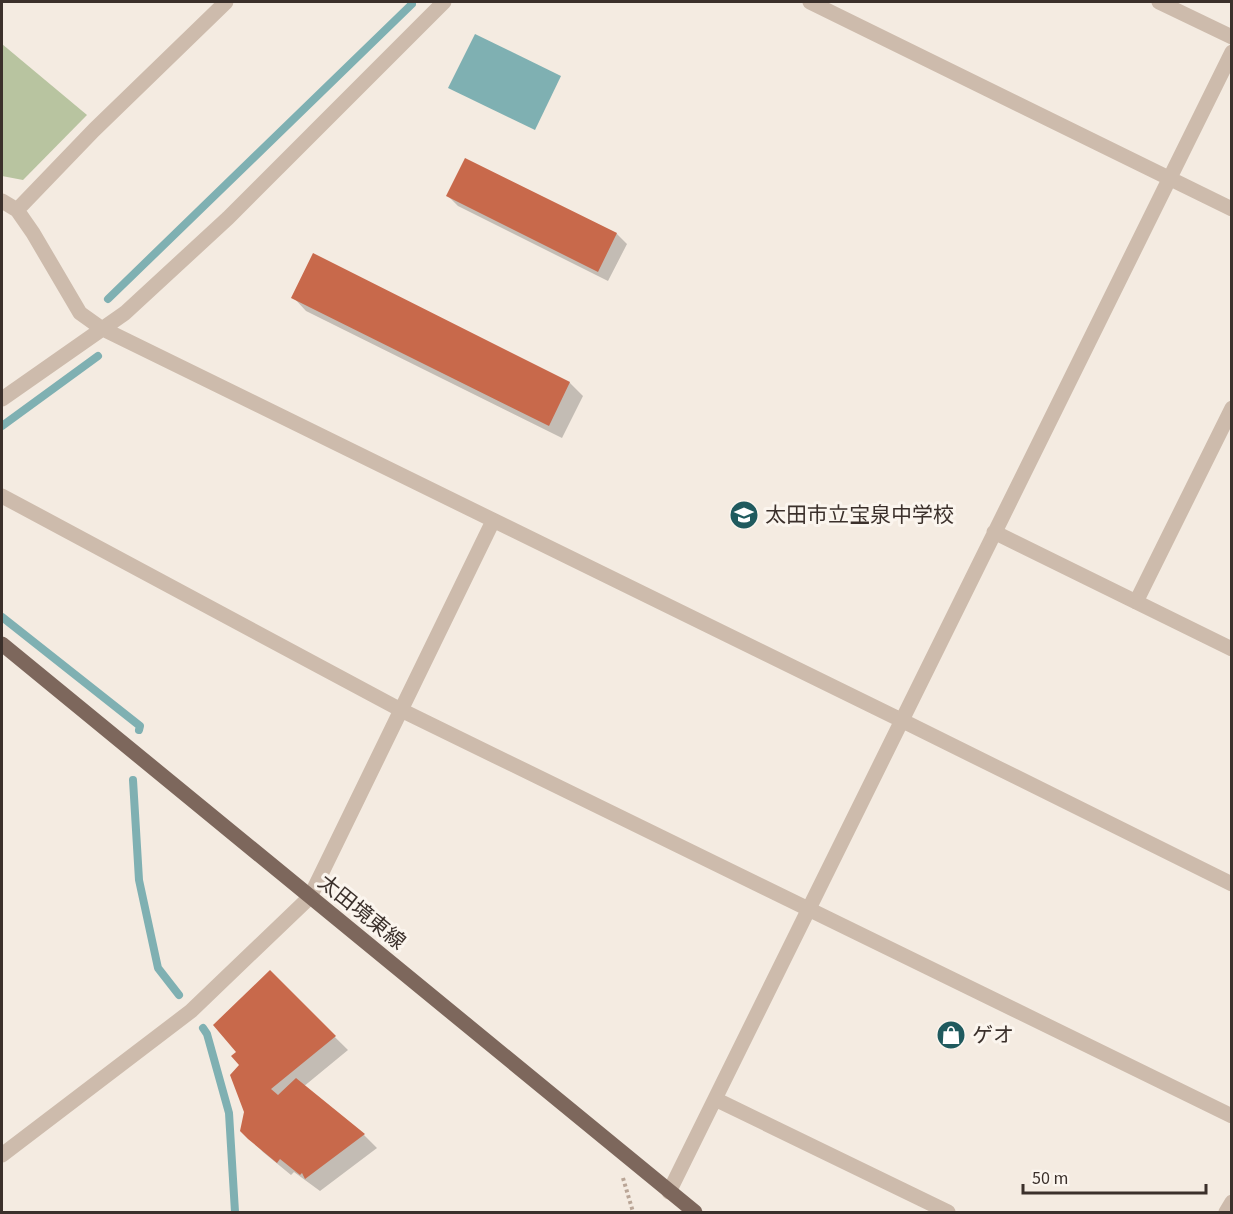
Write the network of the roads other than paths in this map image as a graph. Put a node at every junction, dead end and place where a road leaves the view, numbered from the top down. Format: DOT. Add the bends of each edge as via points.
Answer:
graph roads {
  1 [pos="226,2"];
  2 [pos="444,2"];
  3 [pos="810,2"];
  4 [pos="1159,2"];
  5 [pos="1232,37"];
  6 [pos="1232,52"];
  7 [pos="1169,179"];
  8 [pos="2,201"];
  9 [pos="1232,209"];
  10 [pos="17,210"];
  11 [pos="101,328"];
  12 [pos="2,399"];
  13 [pos="1232,408"];
  14 [pos="2,496"];
  15 [pos="493,521"];
  16 [pos="994,532"];
  17 [pos="1136,602"];
  18 [pos="2,644"];
  19 [pos="1232,649"];
  20 [pos="401,711"];
  21 [pos="901,720"];
  22 [pos="1232,884"];
  23 [pos="310,897"];
  24 [pos="808,910"];
  25 [pos="716,1099"];
  26 [pos="1232,1116"];
  27 [pos="2,1155"];
  28 [pos="669,1191"];
  29 [pos="1232,1202"];
  30 [pos="695,1212"];
  31 [pos="948,1212"];
  32 [pos="1226,1212"];
  1 -- 10 [label="street"];
  2 -- 11 [label="street" via="228,218 125,313"];
  3 -- 7 [label="street"];
  4 -- 5 [label="street"];
  6 -- 7 [label="street"];
  7 -- 9 [label="street"];
  7 -- 16 [label="street"];
  8 -- 10 [label="street"];
  10 -- 11 [label="street" via="80,313"];
  11 -- 12 [label="street"];
  11 -- 15 [label="street"];
  13 -- 17 [label="street"];
  14 -- 20 [label="street"];
  15 -- 20 [label="street"];
  15 -- 21 [label="street"];
  16 -- 17 [label="street"];
  16 -- 21 [label="street"];
  17 -- 19 [label="street"];
  18 -- 23 [label="main road, 太田境東線"];
  20 -- 23 [label="street"];
  20 -- 24 [label="street"];
  21 -- 22 [label="street"];
  21 -- 24 [label="street"];
  23 -- 27 [label="street" via="191,1011"];
  23 -- 28 [label="main road, 太田境東線"];
  24 -- 25 [label="street"];
  24 -- 26 [label="street"];
  25 -- 28 [label="street"];
  25 -- 31 [label="street"];
  28 -- 30 [label="main road, 太田境東線"];
  29 -- 32 [label="street"];
}
